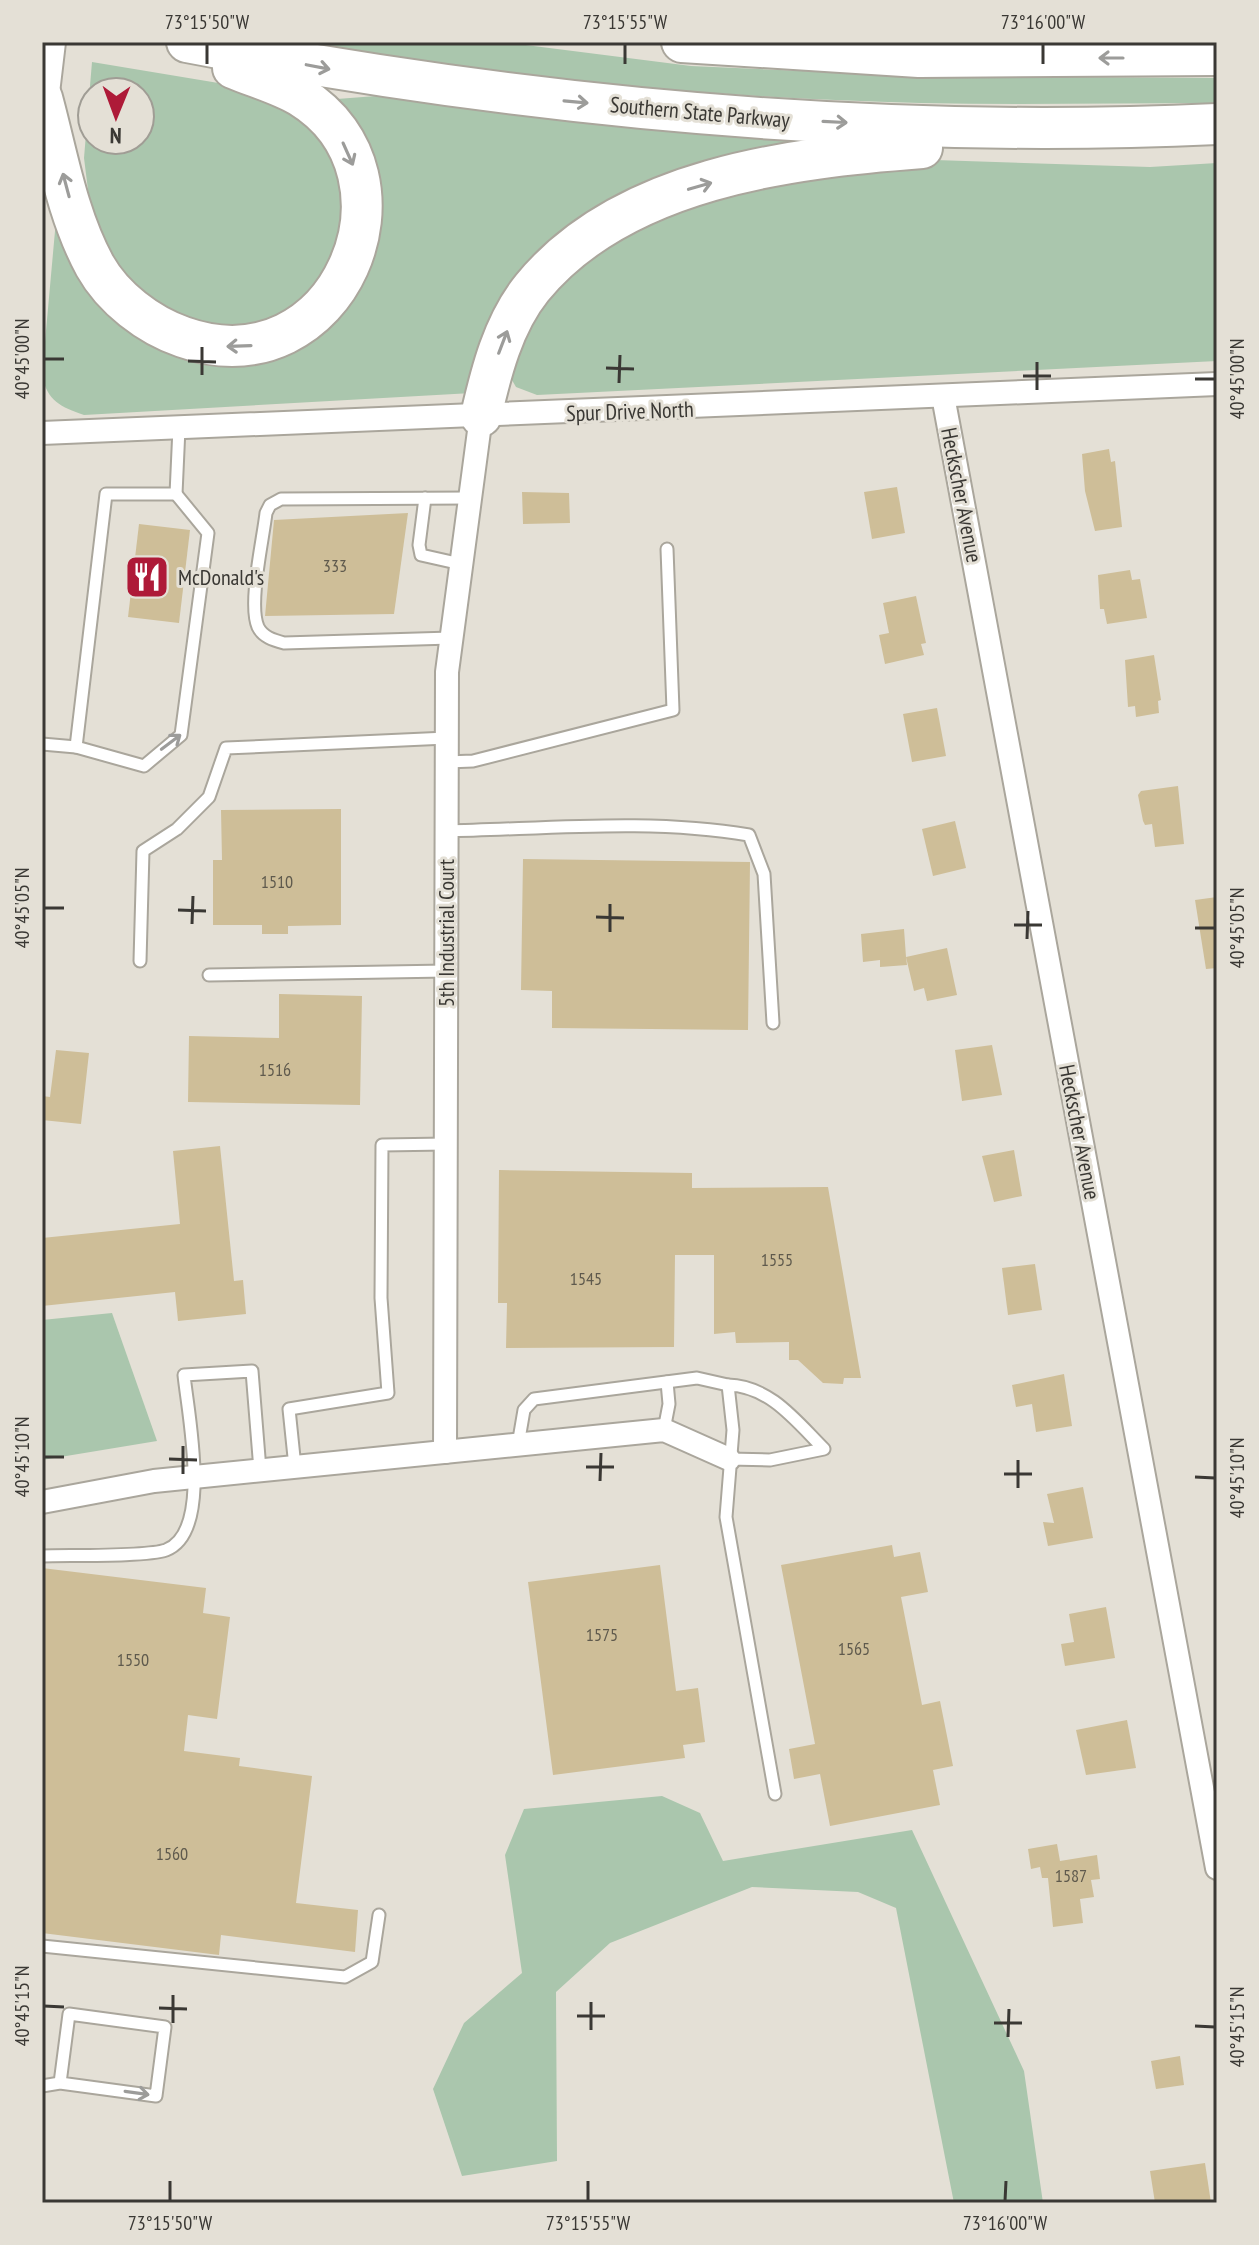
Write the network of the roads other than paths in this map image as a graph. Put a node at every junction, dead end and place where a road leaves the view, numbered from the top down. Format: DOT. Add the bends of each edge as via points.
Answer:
graph roads {
  1 [pos="49,42"];
  2 [pos="170,42"];
  3 [pos="187,42"];
  4 [pos="682,42"];
  5 [pos="1158,42"];
  6 [pos="1217,45"];
  7 [pos="1217,55"];
  8 [pos="42,99"];
  9 [pos="1217,125"];
  10 [pos="1217,384"];
  11 [pos="943,396"];
  12 [pos="481,416"];
  13 [pos="179,428"];
  14 [pos="42,433"];
  15 [pos="176,494"];
  16 [pos="425,498"];
  17 [pos="470,498"];
  18 [pos="667,549"];
  19 [pos="461,564"];
  20 [pos="451,638"];
  21 [pos="447,738"];
  22 [pos="42,744"];
  23 [pos="76,747"];
  24 [pos="447,762"];
  25 [pos="446,831"];
  26 [pos="140,961"];
  27 [pos="446,971"];
  28 [pos="209,975"];
  29 [pos="773,1023"];
  30 [pos="446,1144"];
  31 [pos="667,1382"];
  32 [pos="728,1385"];
  33 [pos="664,1430"];
  34 [pos="518,1445"];
  35 [pos="445,1452"];
  36 [pos="729,1459"];
  37 [pos="295,1467"];
  38 [pos="260,1470"];
  39 [pos="194,1477"];
  40 [pos="42,1502"];
  41 [pos="42,1556"];
  42 [pos="775,1794"];
  43 [pos="1217,1868"];
  44 [pos="379,1915"];
  45 [pos="42,1946"];
  46 [pos="60,2083"];
  47 [pos="42,2086"];
  1 -- 8 [label="main road"];
  2 -- 8 [label="highway, one-way" via="300,96 331,123 351,154 360,193 360,229 351,265 333,297 312,316 260,345 210,347 164,331 126,304 96,268 76,224"];
  3 -- 9 [label="highway, Southern State Parkway, one-way" via="513,96 703,115 904,126"];
  7 -- 4 [label="highway, one-way" via="919,57"];
  5 -- 6 [label="highway"];
  12 -- 9 [label="highway, one-way" via="508,329 532,288 574,248 653,203 777,166 867,153"];
  10 -- 11 [label="street, Spur Drive North"];
  11 -- 12 [label="street, Spur Drive North"];
  11 -- 43 [label="street, Heckscher Avenue"];
  12 -- 13 [label="street, Spur Drive North"];
  12 -- 17 [label="street, 5th Industrial Court"];
  13 -- 14 [label="street, Spur Drive North"];
  13 -- 15 [label="lane"];
  15 -- 23 [label="lane" via="106,494"];
  23 -- 15 [label="lane, one-way" via="144,766 181,735 208,533"];
  16 -- 17 [label="lane"];
  16 -- 19 [label="lane" via="421,555"];
  16 -- 20 [label="lane" via="281,499 270,505 256,618 266,637 284,643"];
  17 -- 19 [label="street, 5th Industrial Court"];
  18 -- 24 [label="lane" via="673,710 473,761"];
  19 -- 20 [label="street, 5th Industrial Court"];
  20 -- 21 [label="street, 5th Industrial Court"];
  21 -- 24 [label="street, 5th Industrial Court"];
  21 -- 26 [label="lane" via="226,748 209,797 177,829 143,851"];
  22 -- 23 [label="lane"];
  24 -- 25 [label="street, 5th Industrial Court"];
  25 -- 27 [label="street, 5th Industrial Court"];
  25 -- 29 [label="lane" via="644,827 749,835 764,874"];
  27 -- 28 [label="lane"];
  27 -- 30 [label="street, 5th Industrial Court"];
  30 -- 35 [label="street, 5th Industrial Court"];
  30 -- 37 [label="lane" via="382,1145 381,1298 388,1393 289,1409"];
  31 -- 32 [label="lane" via="697,1378"];
  31 -- 33 [label="lane"];
  31 -- 34 [label="lane" via="534,1399 524,1410"];
  32 -- 36 [label="lane" via="733,1430"];
  32 -- 36 [label="lane" via="750,1386 780,1405 824,1449 770,1460"];
  33 -- 34 [label="street"];
  33 -- 36 [label="street"];
  34 -- 35 [label="street"];
  35 -- 37 [label="street"];
  36 -- 42 [label="lane" via="726,1517"];
  37 -- 38 [label="street"];
  38 -- 39 [label="street"];
  38 -- 39 [label="lane" via="252,1371 184,1375"];
  39 -- 40 [label="street"];
  39 -- 41 [label="lane" via="191,1523 183,1539 165,1550"];
  44 -- 45 [label="lane" via="372,1962 345,1977"];
  46 -- 46 [label="lane, one-way" via="156,2096 165,2027 69,2014"];
  46 -- 47 [label="lane"];
}
